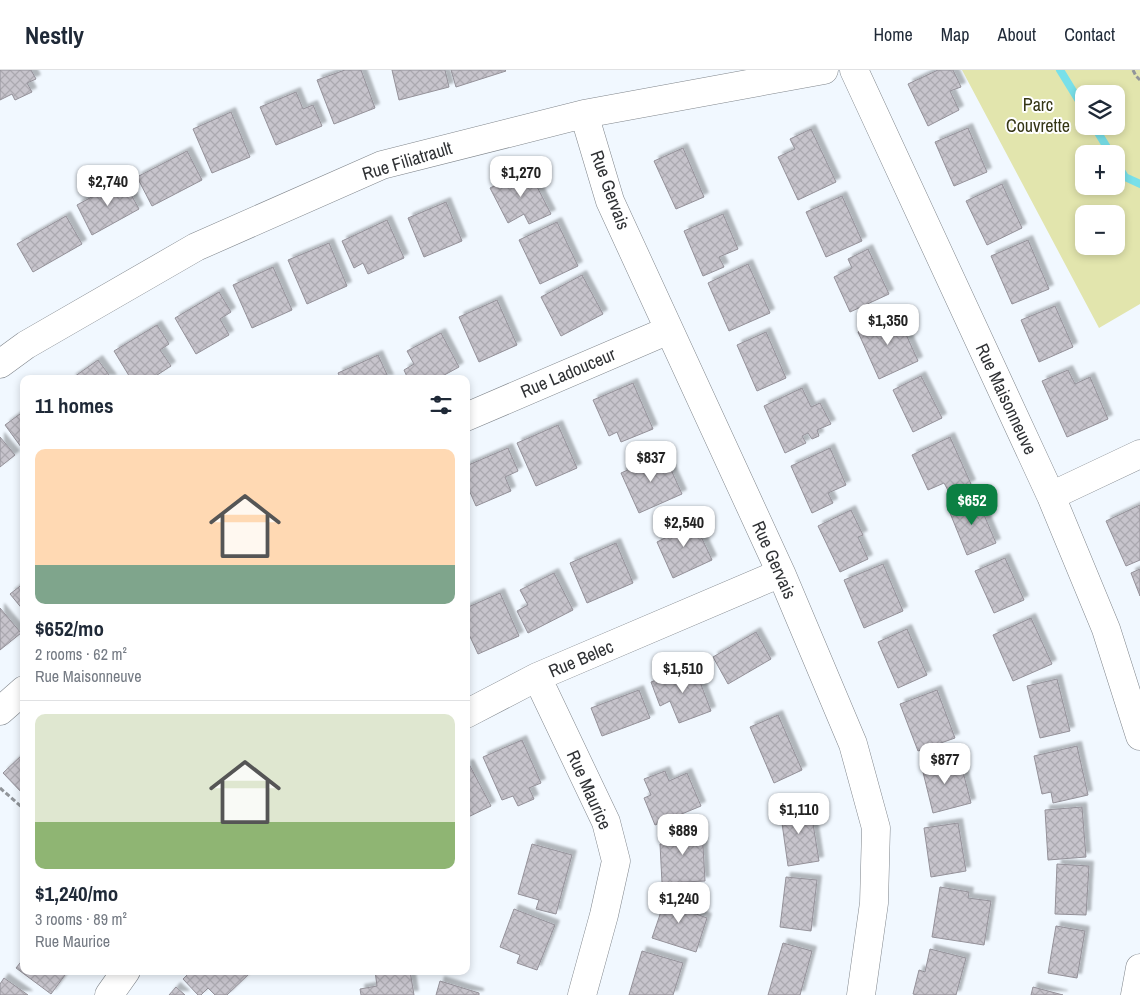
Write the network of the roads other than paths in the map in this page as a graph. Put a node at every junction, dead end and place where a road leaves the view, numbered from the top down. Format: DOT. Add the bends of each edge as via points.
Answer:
graph roads {
  1 [pos="824,70"];
  2 [pos="854,70"];
  3 [pos="584,114"];
  4 [pos="669,330"];
  5 [pos="0,364"];
  6 [pos="470,415"];
  7 [pos="1140,454"];
  8 [pos="1051,496"];
  9 [pos="781,573"];
  10 [pos="538,678"];
  11 [pos="20,694"];
  12 [pos="0,711"];
  13 [pos="470,712"];
  14 [pos="1140,736"];
  15 [pos="1140,968"];
  16 [pos="123,975"];
  17 [pos="109,995"];
  18 [pos="582,995"];
  19 [pos="861,995"];
  20 [pos="1134,995"];
  1 -- 3 [label="street, Rue Filiatrault"];
  2 -- 8 [label="street, Rue Maisonneuve"];
  3 -- 4 [label="street, Rue Gervais" via="610,200"];
  3 -- 5 [label="street, Rue Filiatrault" via="382,166 196,247 26,344"];
  4 -- 6 [label="street, Rue Ladouceur"];
  4 -- 9 [label="street, Rue Gervais"];
  7 -- 8 [label="street"];
  8 -- 14 [label="street, Rue Maisonneuve" via="1106,629"];
  9 -- 10 [label="street, Rue Belec"];
  9 -- 19 [label="street, Rue Gervais" via="853,744 876,828 874,903"];
  10 -- 13 [label="street, Rue Belec"];
  10 -- 18 [label="street, Rue Maurice" via="606,822 616,861"];
  11 -- 12 [label="street"];
  15 -- 20 [label="street"];
  16 -- 17 [label="street"];
}
